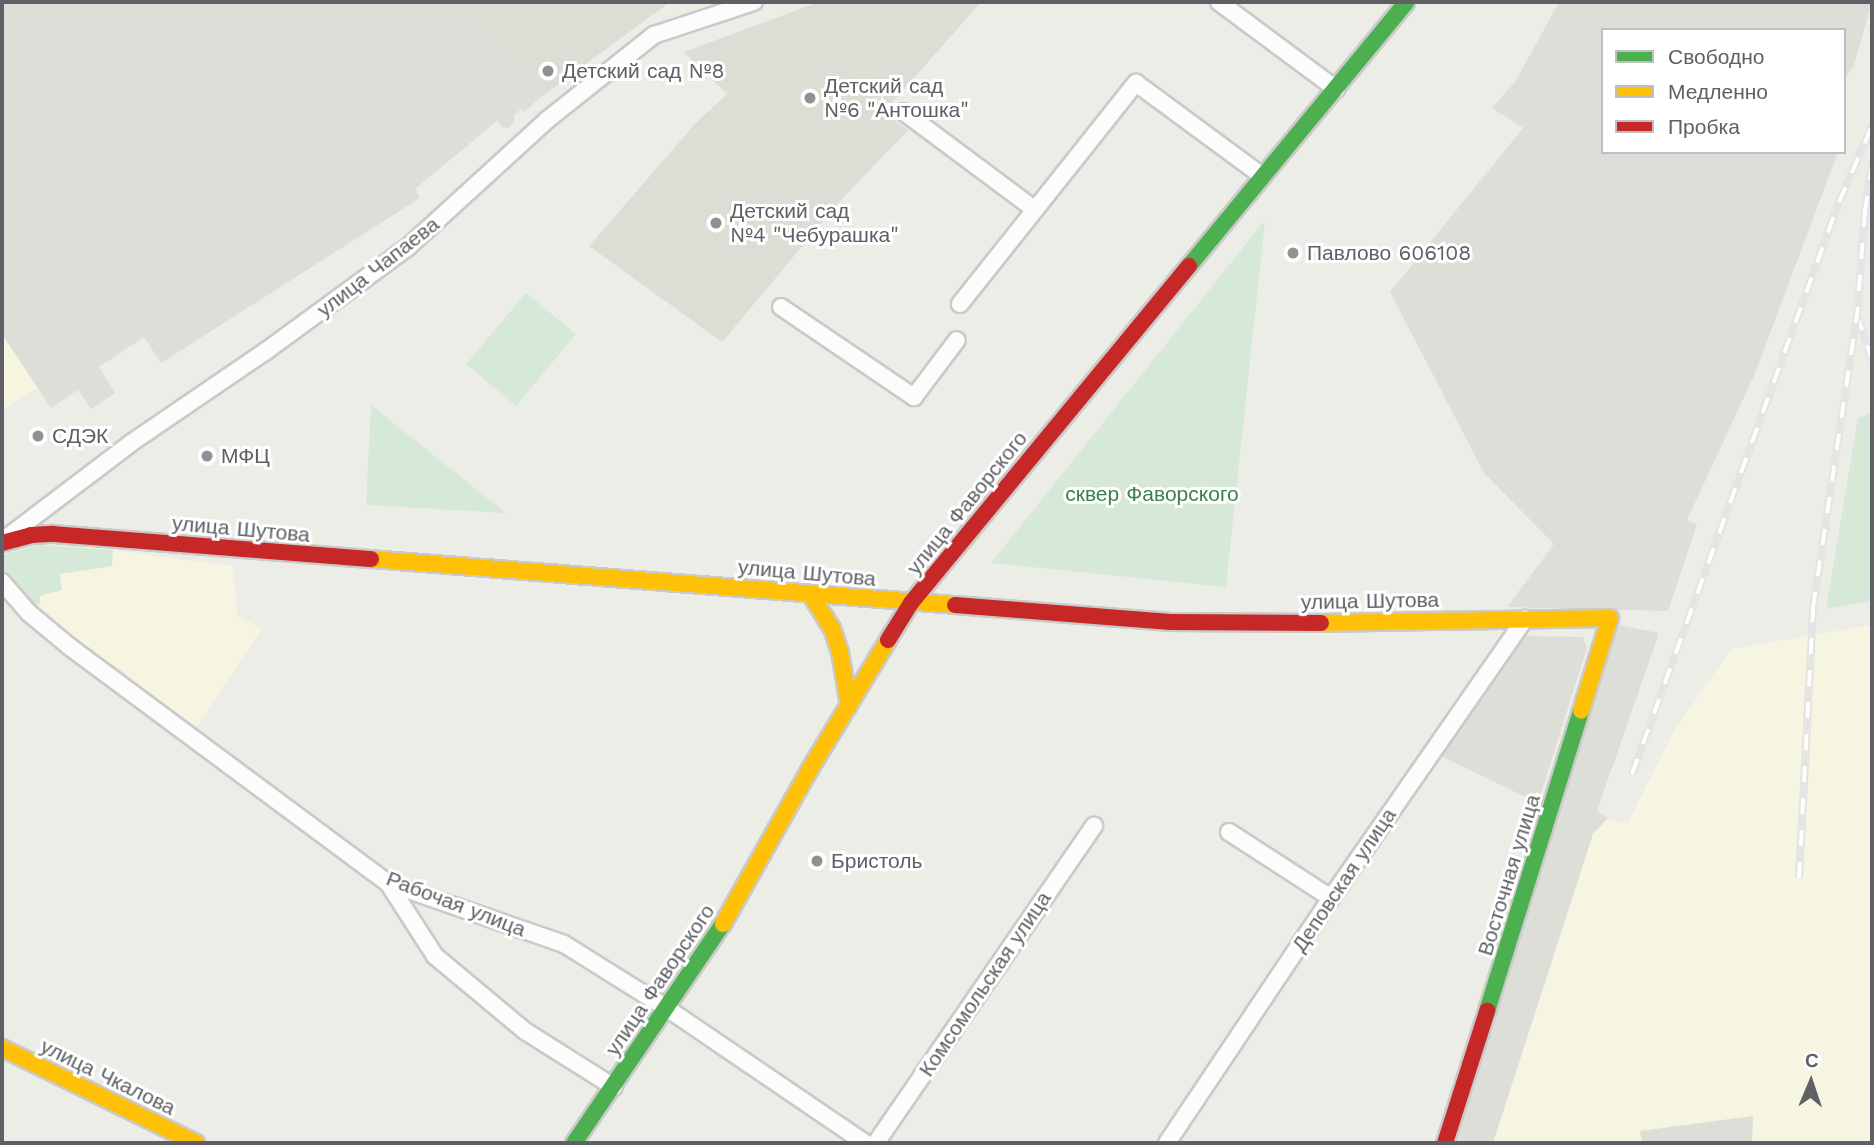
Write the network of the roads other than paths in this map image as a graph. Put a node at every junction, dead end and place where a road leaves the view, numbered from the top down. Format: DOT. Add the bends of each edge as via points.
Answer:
graph roads {
  1 [pos="754,2"];
  2 [pos="1219,2"];
  3 [pos="1406,2"];
  4 [pos="1336,89"];
  5 [pos="904,112"];
  6 [pos="1262,176"];
  7 [pos="1034,209"];
  8 [pos="960,304"];
  9 [pos="781,307"];
  10 [pos="957,340"];
  11 [pos="2,542"];
  12 [pos="2,582"];
  13 [pos="811,595"];
  14 [pos="911,603"];
  15 [pos="1610,618"];
  16 [pos="1525,619"];
  17 [pos="849,705"];
  18 [pos="1094,825"];
  19 [pos="1229,832"];
  20 [pos="388,883"];
  21 [pos="1331,898"];
  22 [pos="668,1009"];
  23 [pos="2,1048"];
  24 [pos="614,1087"];
  25 [pos="196,1143"];
  26 [pos="574,1143"];
  27 [pos="865,1143"];
  28 [pos="876,1143"];
  29 [pos="1167,1143"];
  30 [pos="1445,1143"];
  1 -- 11 [label="street, улица Чапаева" via="654,35 547,120 408,247 131,443"];
  2 -- 4 [label="street"];
  3 -- 4 [label="street, улица Фаворского"];
  4 -- 6 [label="street, улица Фаворского"];
  5 -- 7 [label="street"];
  6 -- 7 [label="street" via="1136,83"];
  6 -- 14 [label="street, улица Фаворского"];
  7 -- 8 [label="street"];
  9 -- 10 [label="street" via="914,397"];
  11 -- 13 [label="street, улица Шутова" via="53,534"];
  12 -- 20 [label="street, Рабочая улица" via="29,613 70,647"];
  13 -- 14 [label="street, улица Шутова"];
  13 -- 17 [label="street" via="832,628"];
  14 -- 16 [label="street, улица Шутова" via="1170,622"];
  14 -- 17 [label="street, улица Фаворского"];
  15 -- 16 [label="street, улица Шутова"];
  15 -- 30 [label="street, Восточная улица"];
  16 -- 21 [label="street, Деповская улица"];
  17 -- 22 [label="street, улица Фаворского" via="732,911"];
  18 -- 28 [label="street, Комсомольская улица"];
  19 -- 21 [label="street"];
  20 -- 22 [label="street, Рабочая улица" via="564,944"];
  20 -- 24 [label="street" via="435,956 526,1031"];
  21 -- 29 [label="street, Деповская улица"];
  22 -- 24 [label="street, улица Фаворского"];
  22 -- 27 [label="street, Рабочая улица"];
  23 -- 25 [label="street, улица Чкалова"];
  24 -- 26 [label="street, улица Фаворского"];
}
